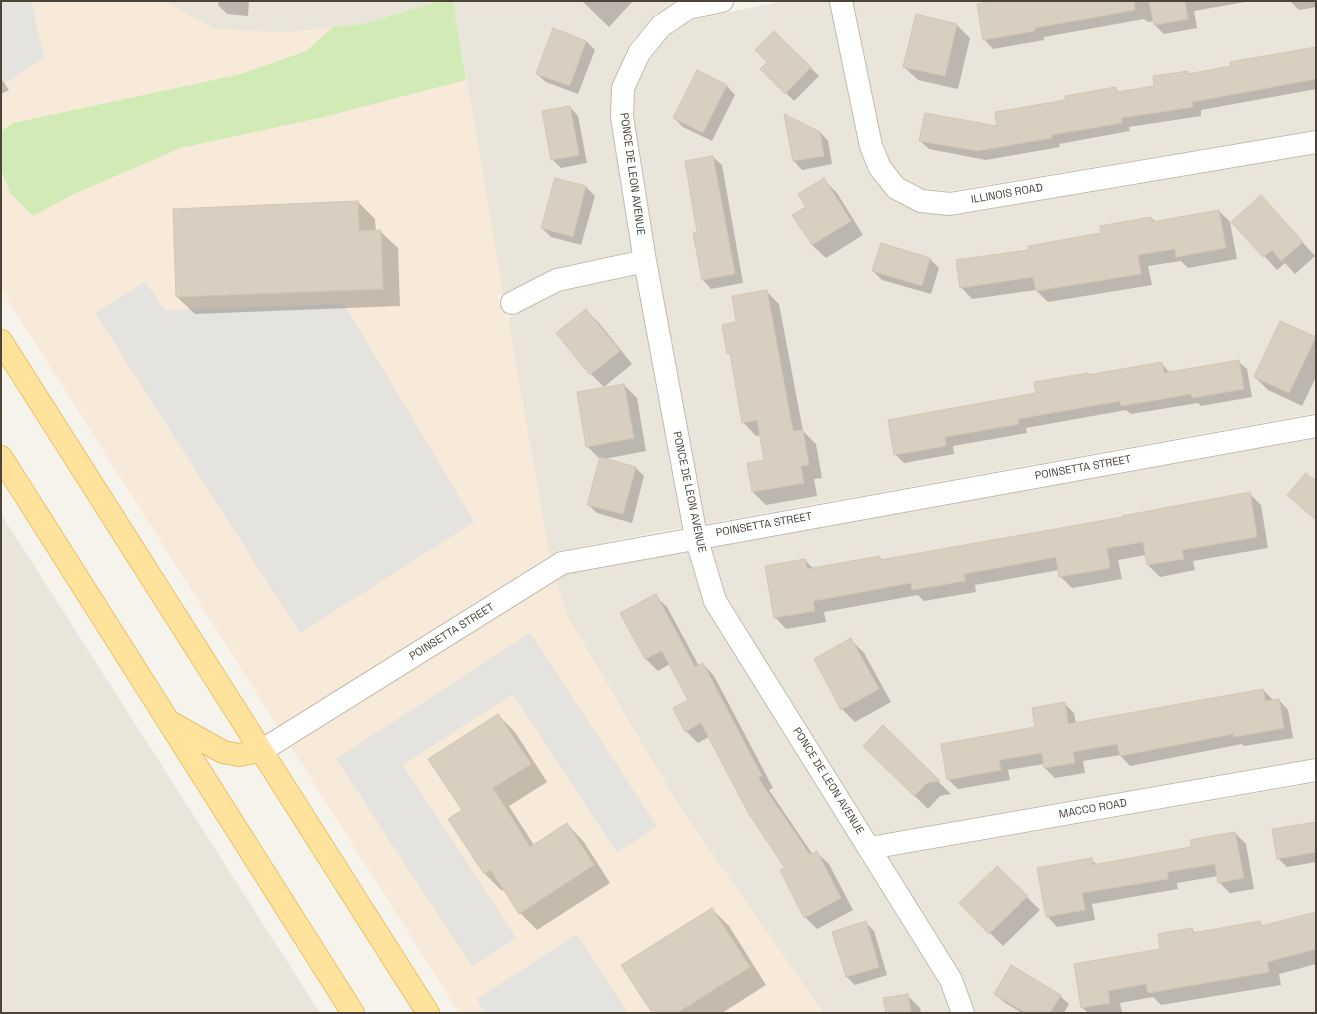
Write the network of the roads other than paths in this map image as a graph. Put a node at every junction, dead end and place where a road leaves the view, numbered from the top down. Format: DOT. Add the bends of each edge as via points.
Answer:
graph roads {
  1 [pos="722,1"];
  2 [pos="841,1"];
  3 [pos="1316,142"];
  4 [pos="645,261"];
  5 [pos="512,303"];
  6 [pos="1,342"];
  7 [pos="1316,426"];
  8 [pos="1,457"];
  9 [pos="696,537"];
  10 [pos="168,720"];
  11 [pos="261,752"];
  12 [pos="1316,770"];
  13 [pos="870,848"];
  14 [pos="353,1013"];
  15 [pos="428,1013"];
  16 [pos="963,1013"];
  1 -- 4 [label="street, PONCE DE LEON AVENUE" via="688,8 661,26 640,53 623,88 622,117"];
  2 -- 3 [label="street, ILLINOIS ROAD" via="871,146 880,168 896,188 921,201 950,204"];
  4 -- 5 [label="street" via="557,280"];
  4 -- 9 [label="street, PONCE DE LEON AVENUE"];
  6 -- 11 [label="main road"];
  7 -- 9 [label="street, POINSETTA STREET"];
  8 -- 10 [label="main road"];
  9 -- 11 [label="street, POINSETTA STREET" via="562,563"];
  9 -- 13 [label="street, PONCE DE LEON AVENUE" via="715,601"];
  10 -- 11 [label="main road" via="223,752 239,755"];
  10 -- 14 [label="main road"];
  11 -- 15 [label="main road"];
  12 -- 13 [label="street, MACCO ROAD"];
  13 -- 16 [label="street, PONCE DE LEON AVENUE" via="951,980"];
}
